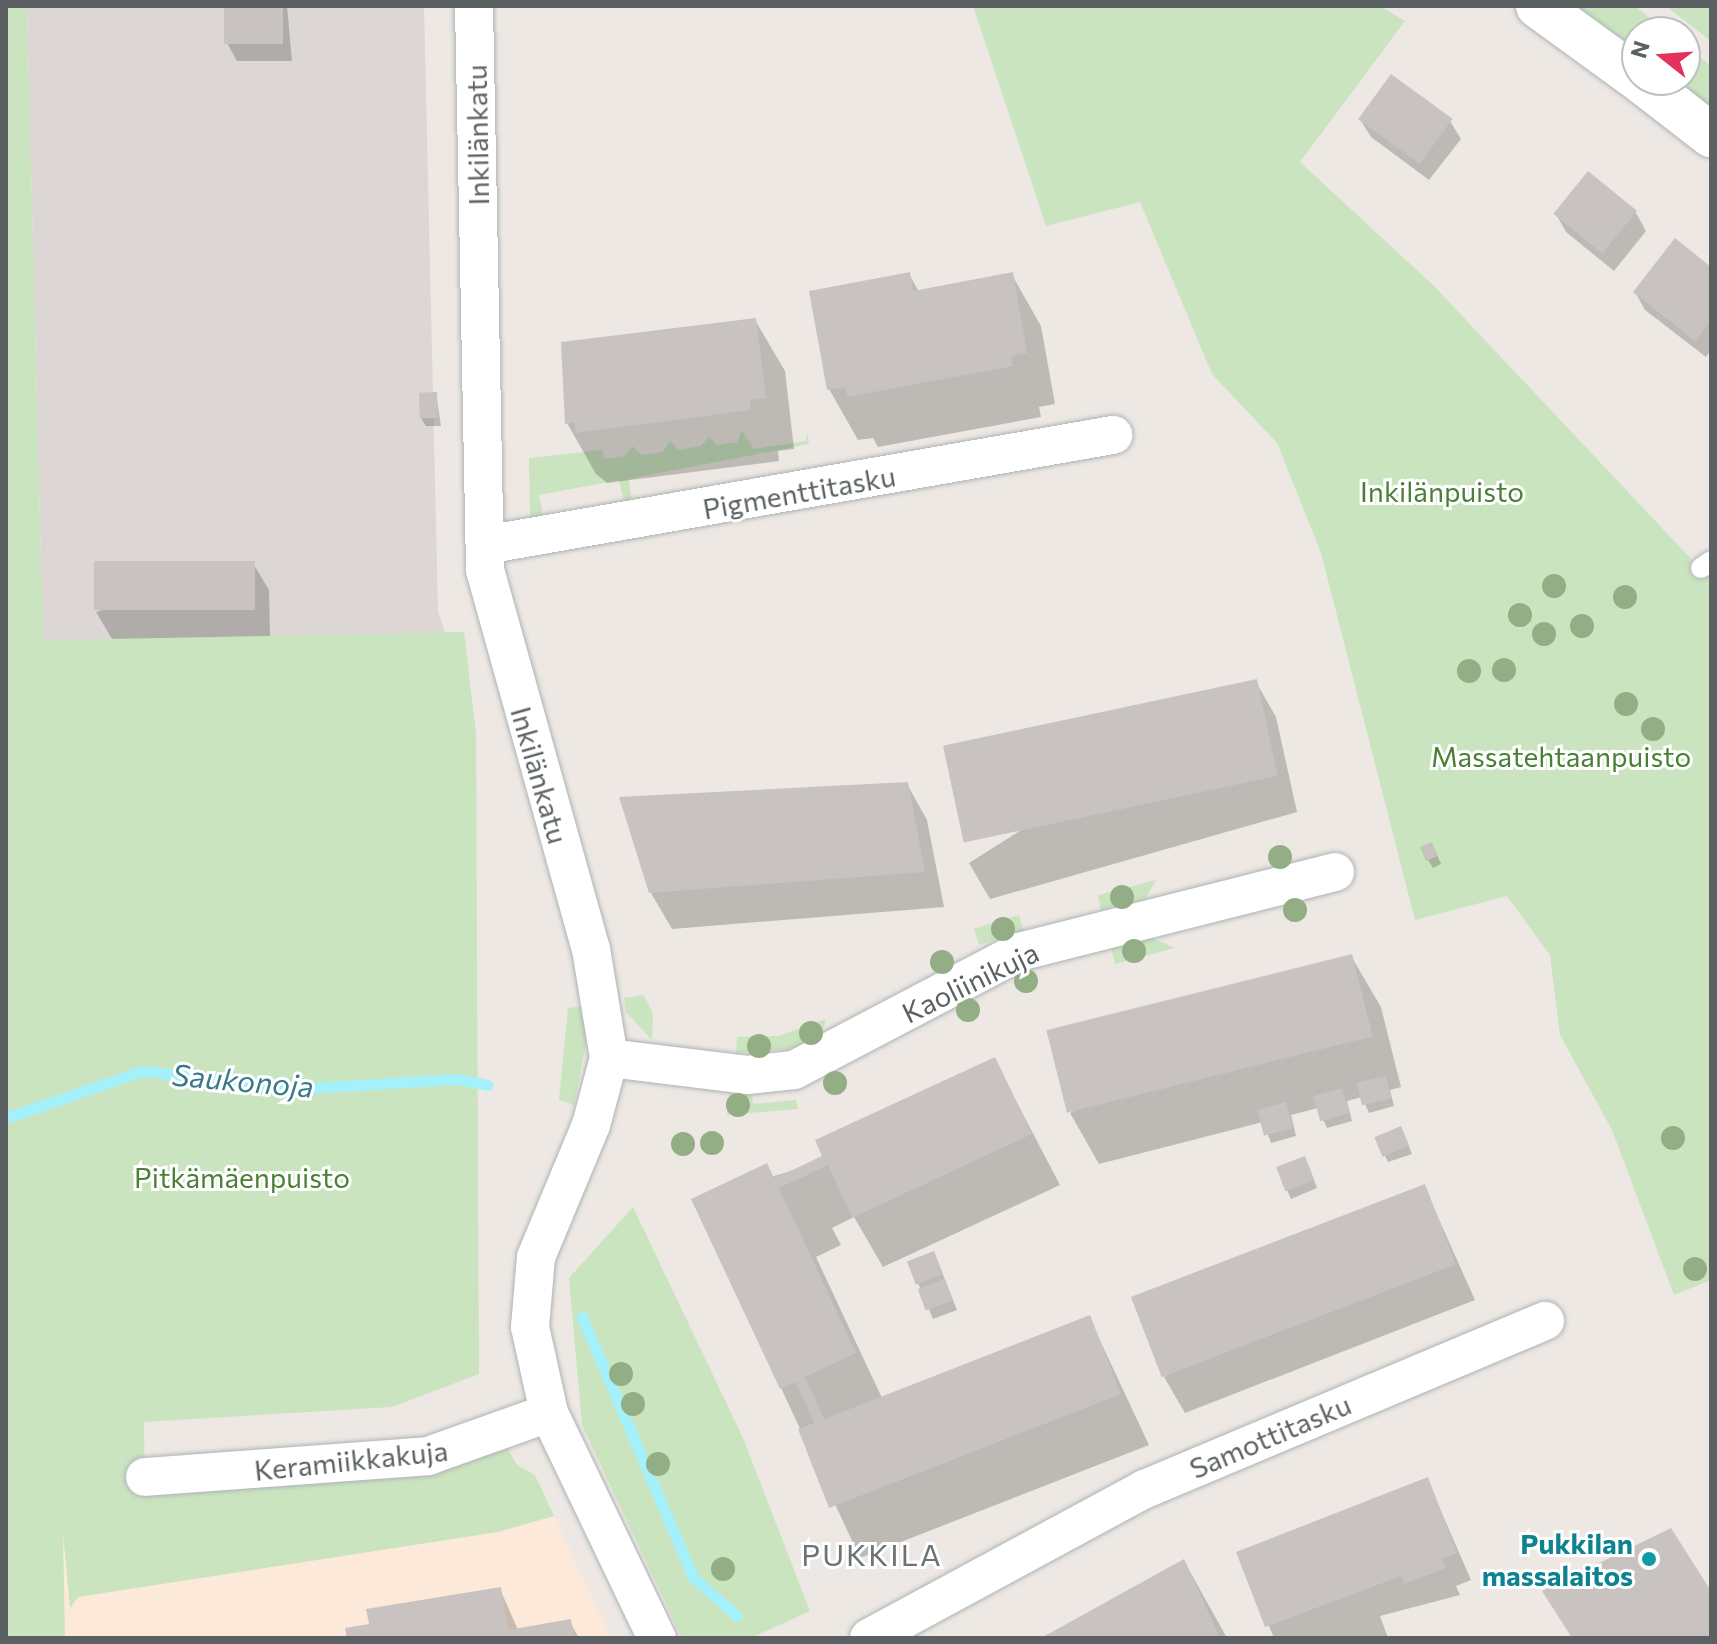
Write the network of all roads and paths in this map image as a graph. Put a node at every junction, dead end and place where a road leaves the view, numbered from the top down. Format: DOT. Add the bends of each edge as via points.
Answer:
graph roads {
  1 [pos="474,6"];
  2 [pos="1538,6"];
  3 [pos="1621,67"];
  4 [pos="1660,96"];
  5 [pos="1711,135"];
  6 [pos="1113,435"];
  7 [pos="485,545"];
  8 [pos="1335,872"];
  9 [pos="609,1058"];
  10 [pos="1545,1321"];
  11 [pos="549,1413"];
  12 [pos="145,1477"];
  13 [pos="657,1638"];
  14 [pos="869,1638"];
  1 -- 7 [label="street, Inkilänkatu"];
  2 -- 3 [label="street"];
  4 -- 5 [label="street"];
  6 -- 7 [label="street, Pigmenttitasku"];
  7 -- 9 [label="street, Inkilänkatu" via="491,607 591,949"];
  8 -- 9 [label="street, Kaoliinikuja" via="1019,952 794,1070 747,1075"];
  9 -- 11 [label="street, Inkilänkatu" via="531,1281 534,1363"];
  10 -- 14 [label="street, Samottitasku" via="1145,1489"];
  11 -- 12 [label="street, Keramiikkakuja" via="428,1456"];
  11 -- 13 [label="street, Inkilänkatu"];
}
